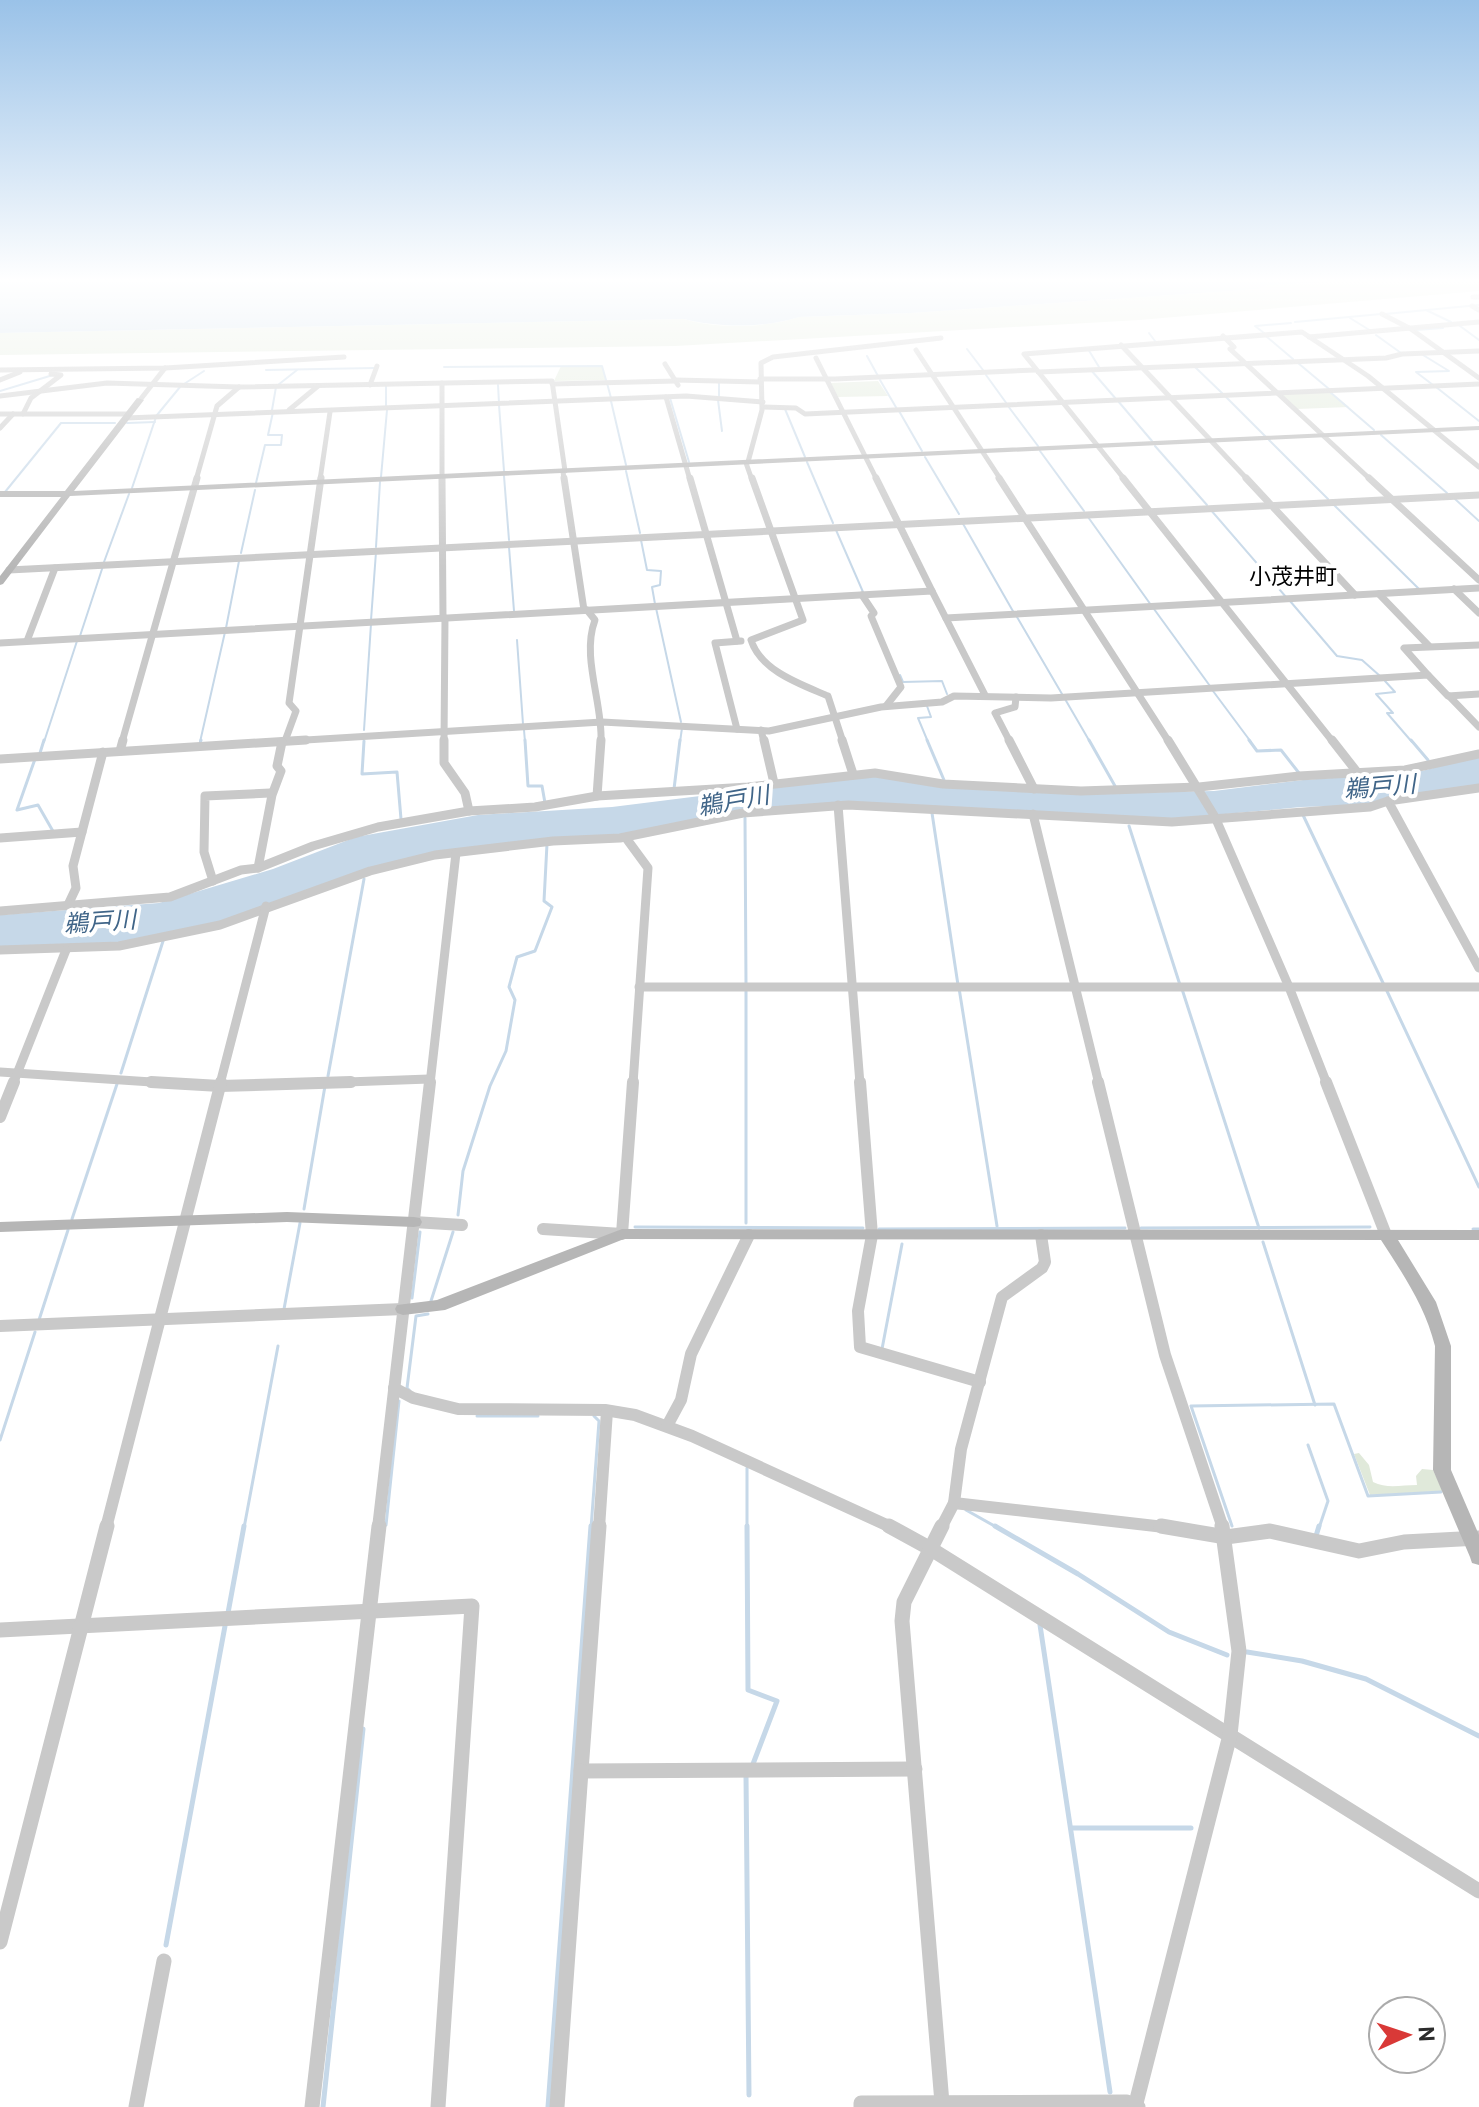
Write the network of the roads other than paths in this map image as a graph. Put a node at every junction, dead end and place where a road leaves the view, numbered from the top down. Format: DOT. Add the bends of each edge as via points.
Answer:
graph roads {
  1 [pos="59,376"];
  2 [pos="158,376"];
  3 [pos="373,376"];
  4 [pos="673,376"];
  5 [pos="760,376"];
  6 [pos="824,376"];
  7 [pos="923,376"];
  8 [pos="932,376"];
  9 [pos="1041,376"];
  10 [pos="1151,376"];
  11 [pos="1258,376"];
  12 [pos="1366,376"];
  13 [pos="676,380"];
  14 [pos="760,380"];
  15 [pos="826,380"];
  16 [pos="1479,381"];
  17 [pos="552,383"];
  18 [pos="151,384"];
  19 [pos="442,384"];
  20 [pos="370,385"];
  21 [pos="318,387"];
  22 [pos="238,388"];
  23 [pos="1383,388"];
  24 [pos="39,391"];
  25 [pos="1276,393"];
  26 [pos="0,396"];
  27 [pos="686,396"];
  28 [pos="666,397"];
  29 [pos="1171,398"];
  30 [pos="140,400"];
  31 [pos="554,402"];
  32 [pos="1062,402"];
  33 [pos="763,405"];
  34 [pos="443,407"];
  35 [pos="953,407"];
  36 [pos="289,410"];
  37 [pos="330,412"];
  38 [pos="842,412"];
  39 [pos="0,414"];
  40 [pos="13,414"];
  41 [pos="23,414"];
  42 [pos="215,414"];
  43 [pos="127,416"];
  44 [pos="0,428"];
  45 [pos="1479,428"];
  46 [pos="1433,430"];
  47 [pos="1322,435"];
  48 [pos="1211,441"];
  49 [pos="1096,445"];
  50 [pos="981,451"];
  51 [pos="863,457"];
  52 [pos="747,462"];
  53 [pos="685,465"];
  54 [pos="1479,467"];
  55 [pos="564,471"];
  56 [pos="443,477"];
  57 [pos="319,482"];
  58 [pos="194,488"];
  59 [pos="0,494"];
  60 [pos="67,494"];
  61 [pos="1479,495"];
  62 [pos="1390,498"];
  63 [pos="1270,504"];
  64 [pos="1148,511"];
  65 [pos="1025,518"];
  66 [pos="898,523"];
  67 [pos="771,530"];
  68 [pos="705,533"];
  69 [pos="574,540"];
  70 [pos="443,546"];
  71 [pos="308,553"];
  72 [pos="173,560"];
  73 [pos="7,568"];
  74 [pos="55,568"];
  75 [pos="1479,580"];
  76 [pos="0,582"];
  77 [pos="1479,588"];
  78 [pos="1454,589"];
  79 [pos="932,591"];
  80 [pos="1379,594"];
  81 [pos="862,595"];
  82 [pos="1355,595"];
  83 [pos="796,599"];
  84 [pos="725,603"];
  85 [pos="1221,603"];
  86 [pos="586,610"];
  87 [pos="1085,610"];
  88 [pos="1479,613"];
  89 [pos="444,618"];
  90 [pos="946,618"];
  91 [pos="299,626"];
  92 [pos="153,634"];
  93 [pos="751,640"];
  94 [pos="27,641"];
  95 [pos="737,641"];
  96 [pos="2,643"];
  97 [pos="1479,645"];
  98 [pos="1429,646"];
  99 [pos="0,652"];
  100 [pos="1428,675"];
  101 [pos="1286,684"];
  102 [pos="1139,693"];
  103 [pos="1479,694"];
  104 [pos="985,695"];
  105 [pos="1449,696"];
  106 [pos="1016,697"];
  107 [pos="886,706"];
  108 [pos="835,716"];
  109 [pos="602,722"];
  110 [pos="1479,727"];
  111 [pos="737,729"];
  112 [pos="761,730"];
  113 [pos="445,732"];
  114 [pos="284,741"];
  115 [pos="120,751"];
  116 [pos="103,752"];
  117 [pos="1479,754"];
  118 [pos="0,759"];
  119 [pos="1357,772"];
  120 [pos="853,774"];
  121 [pos="774,783"];
  122 [pos="1200,788"];
  123 [pos="1479,788"];
  124 [pos="1034,789"];
  125 [pos="270,793"];
  126 [pos="597,796"];
  127 [pos="1388,801"];
  128 [pos="838,805"];
  129 [pos="469,811"];
  130 [pos="1033,814"];
  131 [pos="1216,818"];
  132 [pos="82,832"];
  133 [pos="0,838"];
  134 [pos="626,838"];
  135 [pos="456,853"];
  136 [pos="258,868"];
  137 [pos="213,881"];
  138 [pos="68,905"];
  139 [pos="266,906"];
  140 [pos="0,911"];
  141 [pos="0,950"];
  142 [pos="66,950"];
  143 [pos="1479,968"];
  144 [pos="639,987"];
  145 [pos="852,987"];
  146 [pos="1076,987"];
  147 [pos="1289,987"];
  148 [pos="1479,987"];
  149 [pos="0,1072"];
  150 [pos="17,1073"];
  151 [pos="429,1079"];
  152 [pos="220,1086"];
  153 [pos="0,1117"];
  154 [pos="186,1220"];
  155 [pos="414,1222"];
  156 [pos="462,1225"];
  157 [pos="0,1227"];
  158 [pos="543,1229"];
  159 [pos="622,1234"];
  160 [pos="749,1235"];
  161 [pos="872,1235"];
  162 [pos="1041,1235"];
  163 [pos="1386,1235"];
  164 [pos="1479,1235"];
  165 [pos="1137,1236"];
  166 [pos="403,1309"];
  167 [pos="161,1319"];
  168 [pos="0,1326"];
  169 [pos="980,1382"];
  170 [pos="394,1388"];
  171 [pos="607,1411"];
  172 [pos="667,1426"];
  173 [pos="954,1503"];
  174 [pos="1226,1537"];
  175 [pos="1475,1538"];
  176 [pos="931,1549"];
  177 [pos="1479,1557"];
  178 [pos="368,1612"];
  179 [pos="82,1626"];
  180 [pos="0,1630"];
  181 [pos="1230,1735"];
  182 [pos="915,1769"];
  183 [pos="581,1771"];
  184 [pos="1479,1891"];
  185 [pos="0,1942"];
  186 [pos="164,1961"];
  187 [pos="942,2103"];
  188 [pos="136,2107"];
  189 [pos="312,2107"];
  190 [pos="438,2107"];
  191 [pos="557,2107"];
  192 [pos="861,2107"];
  193 [pos="1136,2107"];
  1 -- 24 [label="street"];
  2 -- 18 [label="street"];
  3 -- 20 [label="street"];
  4 -- 13 [label="street"];
  5 -- 14 [label="street"];
  6 -- 15 [label="street"];
  7 -- 15 [label="street"];
  8 -- 35 [label="street"];
  9 -- 32 [label="street"];
  10 -- 29 [label="street"];
  11 -- 25 [label="street"];
  12 -- 23 [label="street"];
  13 -- 14 [label="street"];
  13 -- 17 [label="street"];
  13 -- 27 [label="street"];
  14 -- 15 [label="street"];
  14 -- 33 [label="street"];
  15 -- 38 [label="street"];
  16 -- 23 [label="street"];
  17 -- 19 [label="street"];
  17 -- 31 [label="street"];
  18 -- 22 [label="street"];
  18 -- 24 [label="street" via="100,383"];
  18 -- 30 [label="street"];
  19 -- 20 [label="street"];
  19 -- 34 [label="street"];
  20 -- 21 [label="street"];
  21 -- 22 [label="street"];
  21 -- 36 [label="street"];
  22 -- 42 [label="street"];
  23 -- 25 [label="street"];
  23 -- 46 [label="street"];
  24 -- 26 [label="street"];
  24 -- 41 [label="street"];
  25 -- 29 [label="street"];
  25 -- 47 [label="street"];
  27 -- 28 [label="street"];
  27 -- 33 [label="street"];
  28 -- 31 [label="street"];
  28 -- 53 [label="street"];
  29 -- 32 [label="street"];
  29 -- 48 [label="street"];
  30 -- 43 [label="street"];
  31 -- 34 [label="street"];
  31 -- 55 [label="street"];
  32 -- 35 [label="street"];
  32 -- 49 [label="street"];
  33 -- 38 [label="street" via="805,414"];
  33 -- 52 [label="street" via="757,446"];
  34 -- 37 [label="street"];
  34 -- 56 [label="street"];
  35 -- 38 [label="street"];
  35 -- 50 [label="street"];
  36 -- 37 [label="street"];
  36 -- 42 [label="street"];
  37 -- 57 [label="street"];
  38 -- 51 [label="street"];
  39 -- 40 [label="street"];
  40 -- 41 [label="street"];
  40 -- 44 [label="street"];
  41 -- 43 [label="street"];
  42 -- 43 [label="street"];
  42 -- 58 [label="street"];
  43 -- 60 [label="street"];
  45 -- 46 [label="street"];
  46 -- 47 [label="street"];
  46 -- 54 [label="street"];
  47 -- 48 [label="street"];
  47 -- 62 [label="street"];
  48 -- 49 [label="street"];
  48 -- 63 [label="street"];
  49 -- 50 [label="street"];
  49 -- 64 [label="street"];
  50 -- 51 [label="street"];
  50 -- 65 [label="street"];
  51 -- 52 [label="street"];
  51 -- 66 [label="street"];
  52 -- 53 [label="street"];
  52 -- 67 [label="street"];
  53 -- 55 [label="street"];
  53 -- 68 [label="street"];
  55 -- 56 [label="street"];
  55 -- 69 [label="street"];
  56 -- 57 [label="street"];
  56 -- 70 [label="street"];
  57 -- 58 [label="street"];
  57 -- 71 [label="street"];
  58 -- 60 [label="street"];
  58 -- 72 [label="street"];
  59 -- 60 [label="street"];
  60 -- 73 [label="street"];
  61 -- 62 [label="street"];
  62 -- 63 [label="street"];
  62 -- 75 [label="street"];
  63 -- 64 [label="street"];
  63 -- 82 [label="street"];
  64 -- 65 [label="street"];
  64 -- 85 [label="street"];
  65 -- 66 [label="street"];
  65 -- 87 [label="street"];
  66 -- 67 [label="street"];
  66 -- 79 [label="street"];
  67 -- 68 [label="street"];
  67 -- 83 [label="street"];
  68 -- 69 [label="street"];
  68 -- 84 [label="street"];
  69 -- 70 [label="street"];
  69 -- 86 [label="street"];
  70 -- 71 [label="street"];
  70 -- 89 [label="street"];
  71 -- 72 [label="street"];
  71 -- 91 [label="street"];
  72 -- 74 [label="street"];
  72 -- 92 [label="street"];
  73 -- 74 [label="street"];
  73 -- 76 [label="street"];
  74 -- 94 [label="street"];
  77 -- 78 [label="street"];
  78 -- 80 [label="street"];
  78 -- 88 [label="street"];
  79 -- 81 [label="street"];
  79 -- 90 [label="street"];
  80 -- 82 [label="street"];
  80 -- 98 [label="street"];
  81 -- 83 [label="street"];
  81 -- 107 [label="street" via="874,613 901,687"];
  82 -- 85 [label="street"];
  83 -- 84 [label="street"];
  83 -- 93 [label="street" via="803,620"];
  84 -- 86 [label="street"];
  84 -- 95 [label="street"];
  85 -- 87 [label="street"];
  85 -- 101 [label="street"];
  86 -- 89 [label="street"];
  86 -- 109 [label="street" via="595,620 589,636"];
  87 -- 90 [label="street"];
  87 -- 102 [label="street"];
  89 -- 91 [label="street"];
  89 -- 113 [label="street"];
  90 -- 104 [label="street"];
  91 -- 92 [label="street"];
  91 -- 114 [label="street" via="289,703 296,711"];
  92 -- 94 [label="street"];
  92 -- 115 [label="street"];
  93 -- 95 [label="street"];
  93 -- 108 [label="street" via="761,662 828,696"];
  94 -- 96 [label="street"];
  95 -- 111 [label="street" via="715,643"];
  96 -- 99 [label="street"];
  97 -- 98 [label="street"];
  98 -- 100 [label="street" via="1404,648"];
  100 -- 101 [label="street"];
  100 -- 105 [label="street"];
  101 -- 102 [label="street"];
  101 -- 119 [label="street"];
  102 -- 106 [label="street"];
  102 -- 122 [label="street"];
  103 -- 105 [label="street"];
  104 -- 106 [label="street"];
  104 -- 107 [label="street"];
  105 -- 110 [label="street"];
  106 -- 124 [label="street" via="1015,707 995,713"];
  107 -- 108 [label="street"];
  108 -- 112 [label="street"];
  108 -- 120 [label="street"];
  109 -- 111 [label="street"];
  109 -- 113 [label="street"];
  109 -- 126 [label="street"];
  111 -- 112 [label="street"];
  112 -- 121 [label="street"];
  113 -- 114 [label="street"];
  113 -- 129 [label="street" via="446,769 465,793"];
  114 -- 115 [label="street"];
  114 -- 125 [label="street" via="277,766 281,771"];
  115 -- 116 [label="street"];
  116 -- 118 [label="street"];
  116 -- 132 [label="street"];
  117 -- 119 [label="street" via="1405,770"];
  119 -- 122 [label="street"];
  120 -- 121 [label="street"];
  120 -- 124 [label="street"];
  121 -- 126 [label="street"];
  122 -- 124 [label="street"];
  122 -- 131 [label="street"];
  123 -- 127 [label="street"];
  125 -- 136 [label="street" via="267,843"];
  125 -- 137 [label="street" via="205,796 204,852"];
  126 -- 129 [label="street"];
  127 -- 131 [label="street" via="1370,807"];
  127 -- 143 [label="street"];
  128 -- 130 [label="street"];
  128 -- 134 [label="street" via="743,813"];
  128 -- 145 [label="street"];
  129 -- 136 [label="street" via="350,834"];
  130 -- 131 [label="street" via="1161,822"];
  130 -- 146 [label="street"];
  131 -- 147 [label="street"];
  132 -- 133 [label="street"];
  132 -- 138 [label="street" via="73,866 76,888"];
  134 -- 135 [label="street"];
  134 -- 144 [label="street" via="648,868"];
  135 -- 139 [label="street" via="370,871"];
  135 -- 151 [label="street"];
  136 -- 137 [label="street"];
  137 -- 138 [label="street" via="152,900"];
  138 -- 140 [label="street"];
  139 -- 142 [label="street" via="197,930"];
  139 -- 152 [label="street"];
  141 -- 142 [label="street"];
  142 -- 150 [label="street"];
  144 -- 145 [label="street"];
  144 -- 159 [label="street"];
  145 -- 146 [label="street"];
  145 -- 161 [label="street"];
  146 -- 147 [label="street"];
  146 -- 165 [label="street"];
  147 -- 148 [label="street"];
  147 -- 163 [label="street"];
  149 -- 150 [label="street"];
  150 -- 152 [label="street"];
  150 -- 153 [label="street"];
  151 -- 152 [label="street"];
  151 -- 155 [label="street"];
  152 -- 154 [label="street"];
  154 -- 155 [label="street"];
  154 -- 157 [label="street"];
  154 -- 167 [label="street"];
  155 -- 156 [label="street"];
  155 -- 166 [label="street"];
  158 -- 159 [label="street"];
  159 -- 160 [label="street"];
  159 -- 166 [label="street" via="439,1306"];
  160 -- 161 [label="street"];
  160 -- 172 [label="street" via="691,1354 681,1400"];
  161 -- 162 [label="street"];
  161 -- 169 [label="street" via="858,1311 860,1347"];
  162 -- 165 [label="street"];
  162 -- 169 [label="street" via="1045,1262 1002,1297"];
  163 -- 164 [label="street"];
  163 -- 165 [label="street"];
  163 -- 175 [label="street" via="1440,1329 1442,1470"];
  165 -- 174 [label="street" via="1165,1355"];
  166 -- 167 [label="street"];
  166 -- 170 [label="street"];
  167 -- 168 [label="street"];
  167 -- 179 [label="street"];
  169 -- 173 [label="street" via="961,1449"];
  170 -- 171 [label="street" via="409,1398 459,1408"];
  170 -- 178 [label="street"];
  171 -- 172 [label="street"];
  171 -- 183 [label="street"];
  172 -- 176 [label="street"];
  173 -- 174 [label="street"];
  173 -- 176 [label="street"];
  174 -- 175 [label="street" via="1270,1531 1359,1551"];
  174 -- 181 [label="street" via="1239,1651"];
  175 -- 177 [label="street"];
  176 -- 181 [label="street"];
  176 -- 182 [label="street" via="904,1602 902,1621"];
  178 -- 179 [label="street"];
  178 -- 189 [label="street"];
  178 -- 190 [label="street" via="472,1606"];
  179 -- 180 [label="street"];
  179 -- 185 [label="street"];
  181 -- 184 [label="street"];
  181 -- 193 [label="street"];
  182 -- 183 [label="street"];
  182 -- 187 [label="street"];
  183 -- 191 [label="street"];
  186 -- 188 [label="street"];
  187 -- 192 [label="street"];
  187 -- 193 [label="street" via="1127,2102"];
}
